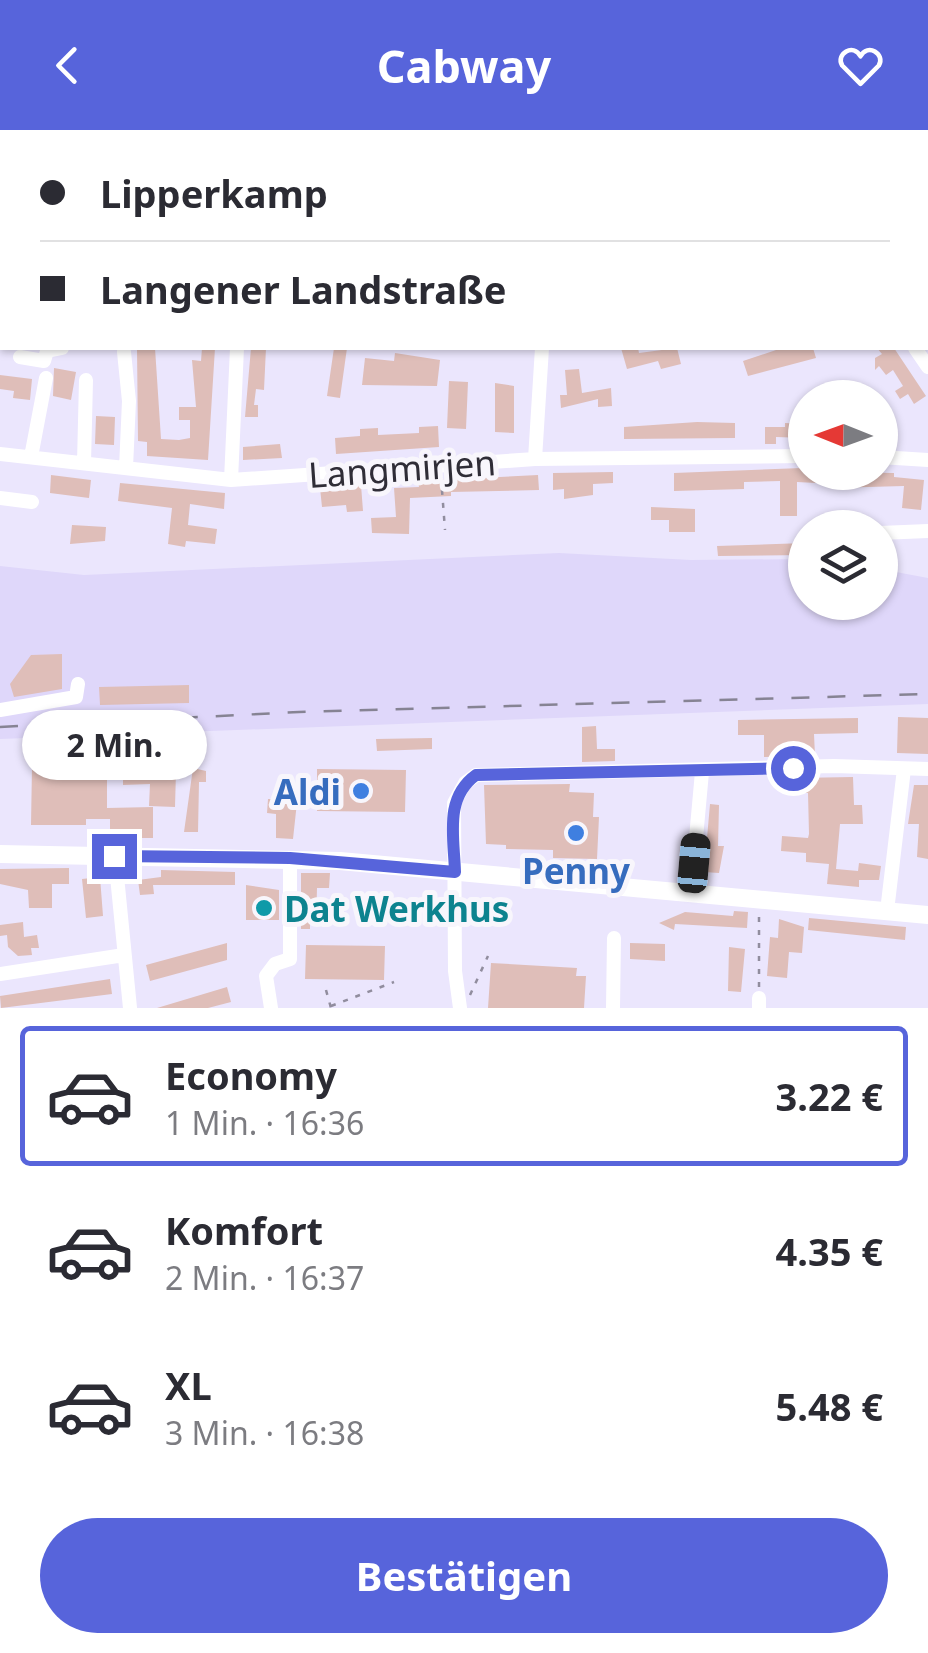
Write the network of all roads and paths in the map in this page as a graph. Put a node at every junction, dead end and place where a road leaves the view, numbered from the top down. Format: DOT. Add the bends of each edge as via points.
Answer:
graph roads {
  1 [pos="54,350"];
  2 [pos="237,350"];
  3 [pos="542,350"];
  4 [pos="124,352"];
  5 [pos="20,357"];
  6 [pos="46,378"];
  7 [pos="86,380"];
  8 [pos="0,454"];
  9 [pos="788,456"];
  10 [pos="30,457"];
  11 [pos="898,458"];
  12 [pos="535,459"];
  13 [pos="928,460"];
  14 [pos="84,463"];
  15 [pos="440,466"];
  16 [pos="126,468"];
  17 [pos="230,480"];
  18 [pos="0,498"];
  19 [pos="32,502"];
  20 [pos="445,530"];
  21 [pos="928,531"];
  22 [pos="898,532"];
  23 [pos="78,684"];
  24 [pos="0,710"];
  25 [pos="904,768"];
  26 [pos="928,770"];
  27 [pos="702,772"];
  28 [pos="0,854"];
  29 [pos="114,856"];
  30 [pos="290,858"];
  31 [pos="455,872"];
  32 [pos="692,893"];
  33 [pos="760,900"];
  34 [pos="887,911"];
  35 [pos="928,915"];
  36 [pos="614,938"];
  37 [pos="124,955"];
  38 [pos="488,956"];
  39 [pos="0,974"];
  40 [pos="394,982"];
  41 [pos="326,990"];
  42 [pos="362,995"];
  43 [pos="363,1002"];
  44 [pos="759,1003"];
  45 [pos="460,1005"];
  46 [pos="331,1007"];
  47 [pos="130,1008"];
  48 [pos="271,1008"];
  49 [pos="612,1008"];
  1 -- 5 [label="street" via="44,361"];
  2 -- 17 [label="street"];
  3 -- 12 [label="street"];
  4 -- 16 [label="street"];
  6 -- 10 [label="street"];
  7 -- 14 [label="street"];
  8 -- 10 [label="street, Langmirjen"];
  9 -- 12 [label="street, Langmirjen"];
  10 -- 14 [label="street, Langmirjen"];
  11 -- 13 [label="street"];
  12 -- 15 [label="street, Langmirjen"];
  14 -- 16 [label="street, Langmirjen"];
  15 -- 17 [label="street, Langmirjen"];
  15 -- 20 [label="path"];
  16 -- 17 [label="street, Langmirjen"];
  18 -- 19 [label="street"];
  21 -- 22 [label="street"];
  23 -- 24 [label="street" via="76,697"];
  25 -- 26 [label="street"];
  25 -- 27 [label="street"];
  25 -- 34 [label="street"];
  27 -- 31 [label="street" via="476,775 454,803"];
  27 -- 32 [label="street"];
  28 -- 29 [label="main road"];
  29 -- 30 [label="main road"];
  29 -- 37 [label="street"];
  30 -- 31 [label="main road"];
  30 -- 48 [label="street" via="290,959 266,976"];
  31 -- 32 [label="main road"];
  31 -- 45 [label="street"];
  32 -- 33 [label="main road"];
  33 -- 34 [label="main road"];
  33 -- 44 [label="path"];
  34 -- 35 [label="main road"];
  36 -- 49 [label="street"];
  37 -- 39 [label="street"];
  37 -- 47 [label="street"];
  38 -- 45 [label="path" via="474,992"];
  40 -- 42 [label="path"];
  41 -- 46 [label="path"];
  42 -- 43 [label="path"];
  42 -- 46 [label="path"];
}
